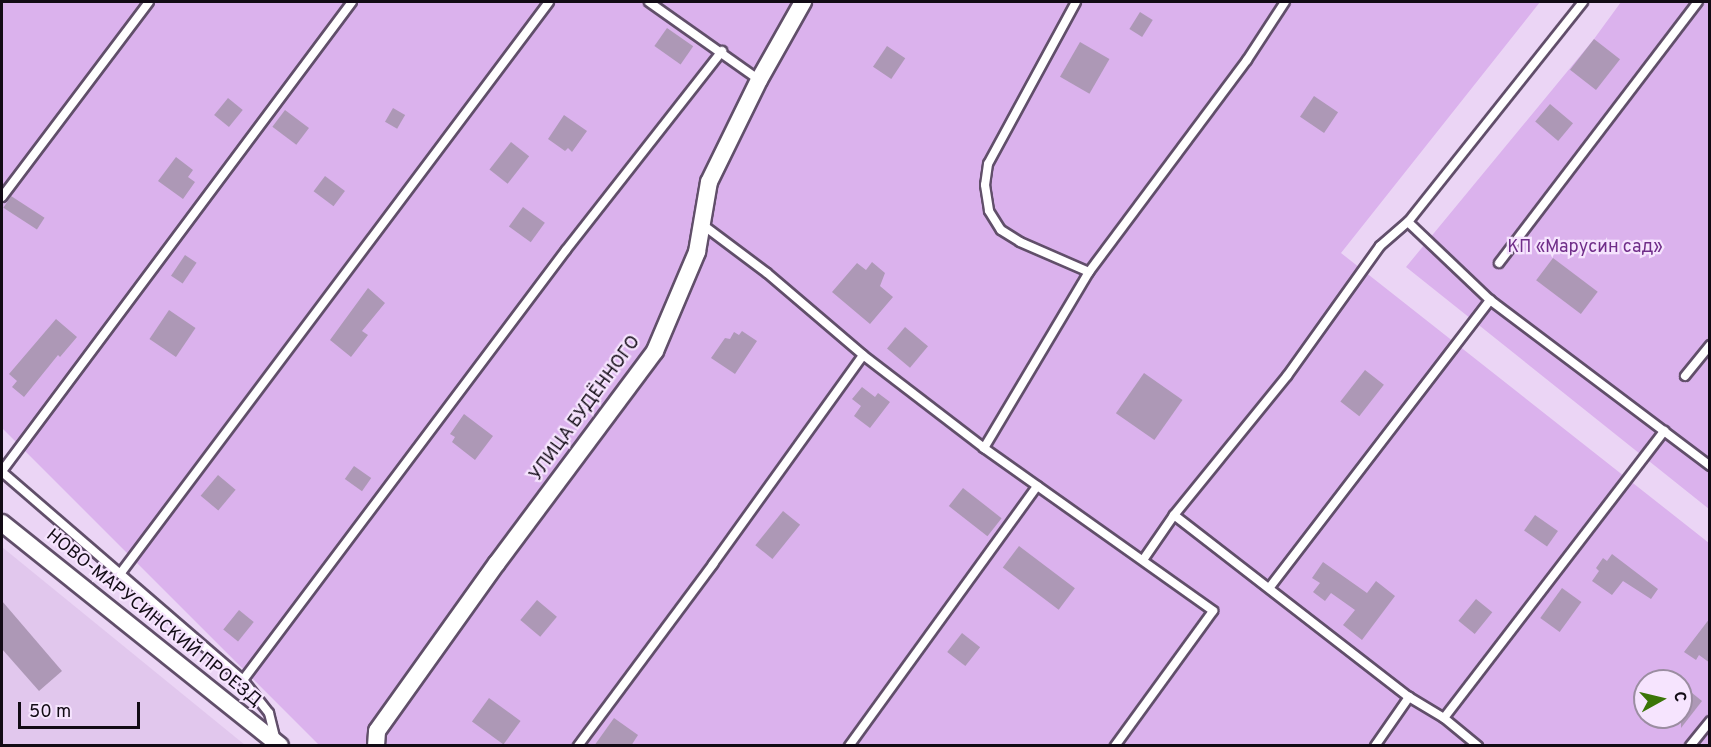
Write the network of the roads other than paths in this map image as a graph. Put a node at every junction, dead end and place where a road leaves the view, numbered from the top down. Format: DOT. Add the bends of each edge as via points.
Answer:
graph roads {
  1 [pos="149,2"];
  2 [pos="352,2"];
  3 [pos="549,2"];
  4 [pos="649,2"];
  5 [pos="803,2"];
  6 [pos="1076,2"];
  7 [pos="1285,2"];
  8 [pos="1581,2"];
  9 [pos="1698,2"];
  10 [pos="722,51"];
  11 [pos="759,80"];
  12 [pos="2,196"];
  13 [pos="1408,222"];
  14 [pos="703,225"];
  15 [pos="1499,263"];
  16 [pos="1089,272"];
  17 [pos="1490,300"];
  18 [pos="1710,345"];
  19 [pos="863,355"];
  20 [pos="1685,376"];
  21 [pos="1664,431"];
  22 [pos="984,448"];
  23 [pos="1710,466"];
  24 [pos="2,471"];
  25 [pos="1037,486"];
  26 [pos="1174,515"];
  27 [pos="2,523"];
  28 [pos="1143,561"];
  29 [pos="120,574"];
  30 [pos="1270,587"];
  31 [pos="243,680"];
  32 [pos="1409,697"];
  33 [pos="1444,718"];
  34 [pos="1710,721"];
  35 [pos="278,744"];
  36 [pos="376,746"];
  37 [pos="578,746"];
  38 [pos="849,746"];
  39 [pos="1115,746"];
  40 [pos="1375,746"];
  41 [pos="1479,746"];
  42 [pos="1690,746"];
  1 -- 12 [label="lane"];
  2 -- 24 [label="lane"];
  3 -- 29 [label="lane"];
  4 -- 10 [label="lane"];
  5 -- 11 [label="street, УЛИЦА БУДЁННОГО"];
  6 -- 16 [label="lane" via="988,164 985,185 989,211 1001,230"];
  7 -- 16 [label="lane" via="1247,60"];
  8 -- 13 [label="lane"];
  9 -- 15 [label="lane"];
  10 -- 11 [label="lane"];
  10 -- 31 [label="lane" via="566,250"];
  11 -- 14 [label="street, УЛИЦА БУДЁННОГО" via="709,182"];
  13 -- 17 [label="lane"];
  13 -- 26 [label="lane" via="1380,246 1287,376"];
  14 -- 19 [label="lane" via="768,273"];
  14 -- 36 [label="street, УЛИЦА БУДЁННОГО" via="697,252 655,351 377,730"];
  16 -- 22 [label="lane"];
  17 -- 21 [label="lane"];
  17 -- 30 [label="lane"];
  18 -- 20 [label="lane"];
  19 -- 22 [label="lane"];
  19 -- 37 [label="lane"];
  21 -- 23 [label="lane"];
  21 -- 33 [label="lane"];
  22 -- 25 [label="lane"];
  24 -- 29 [label="lane"];
  25 -- 28 [label="lane"];
  25 -- 38 [label="lane"];
  26 -- 28 [label="lane"];
  26 -- 30 [label="lane"];
  27 -- 35 [label="street, НОВО-МАРУСИНСКИЙ ПРОЕЗД"];
  28 -- 39 [label="lane" via="1213,611"];
  29 -- 31 [label="lane"];
  30 -- 32 [label="lane"];
  31 -- 35 [label="lane" via="269,713"];
  32 -- 33 [label="lane"];
  32 -- 40 [label="lane"];
  33 -- 41 [label="lane"];
  34 -- 42 [label="lane"];
}
